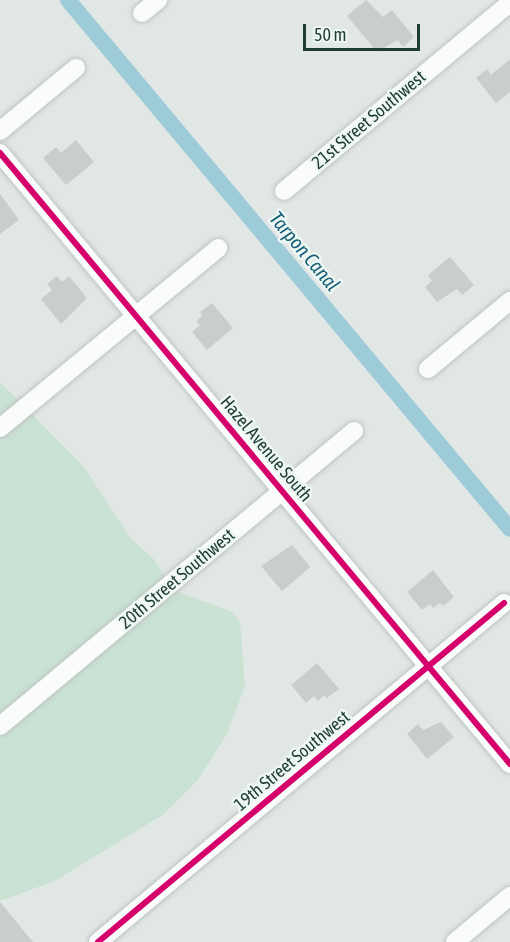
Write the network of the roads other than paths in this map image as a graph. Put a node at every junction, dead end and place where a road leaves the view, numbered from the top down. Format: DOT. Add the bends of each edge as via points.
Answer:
graph roads {
  1 [pos="158,0"];
  2 [pos="510,3"];
  3 [pos="142,13"];
  4 [pos="76,68"];
  5 [pos="0,131"];
  6 [pos="0,153"];
  7 [pos="284,191"];
  8 [pos="218,248"];
  9 [pos="510,301"];
  10 [pos="135,315"];
  11 [pos="428,369"];
  12 [pos="0,428"];
  13 [pos="354,431"];
  14 [pos="282,490"];
  15 [pos="504,603"];
  16 [pos="429,666"];
  17 [pos="0,726"];
  18 [pos="510,764"];
  19 [pos="510,896"];
  20 [pos="98,942"];
  21 [pos="455,942"];
  1 -- 3 [label="street"];
  2 -- 7 [label="street, 21st Street Southwest"];
  4 -- 5 [label="street"];
  6 -- 10 [label="street, Hazel Avenue South"];
  8 -- 10 [label="street"];
  9 -- 11 [label="street"];
  10 -- 12 [label="street"];
  10 -- 14 [label="street, Hazel Avenue South"];
  13 -- 14 [label="street, 20th Street Southwest"];
  14 -- 16 [label="street, Hazel Avenue South"];
  14 -- 17 [label="street, 20th Street Southwest"];
  15 -- 16 [label="street, 19th Street Southwest"];
  16 -- 18 [label="street, Hazel Avenue South"];
  16 -- 20 [label="street, 19th Street Southwest"];
  19 -- 21 [label="street"];
}
